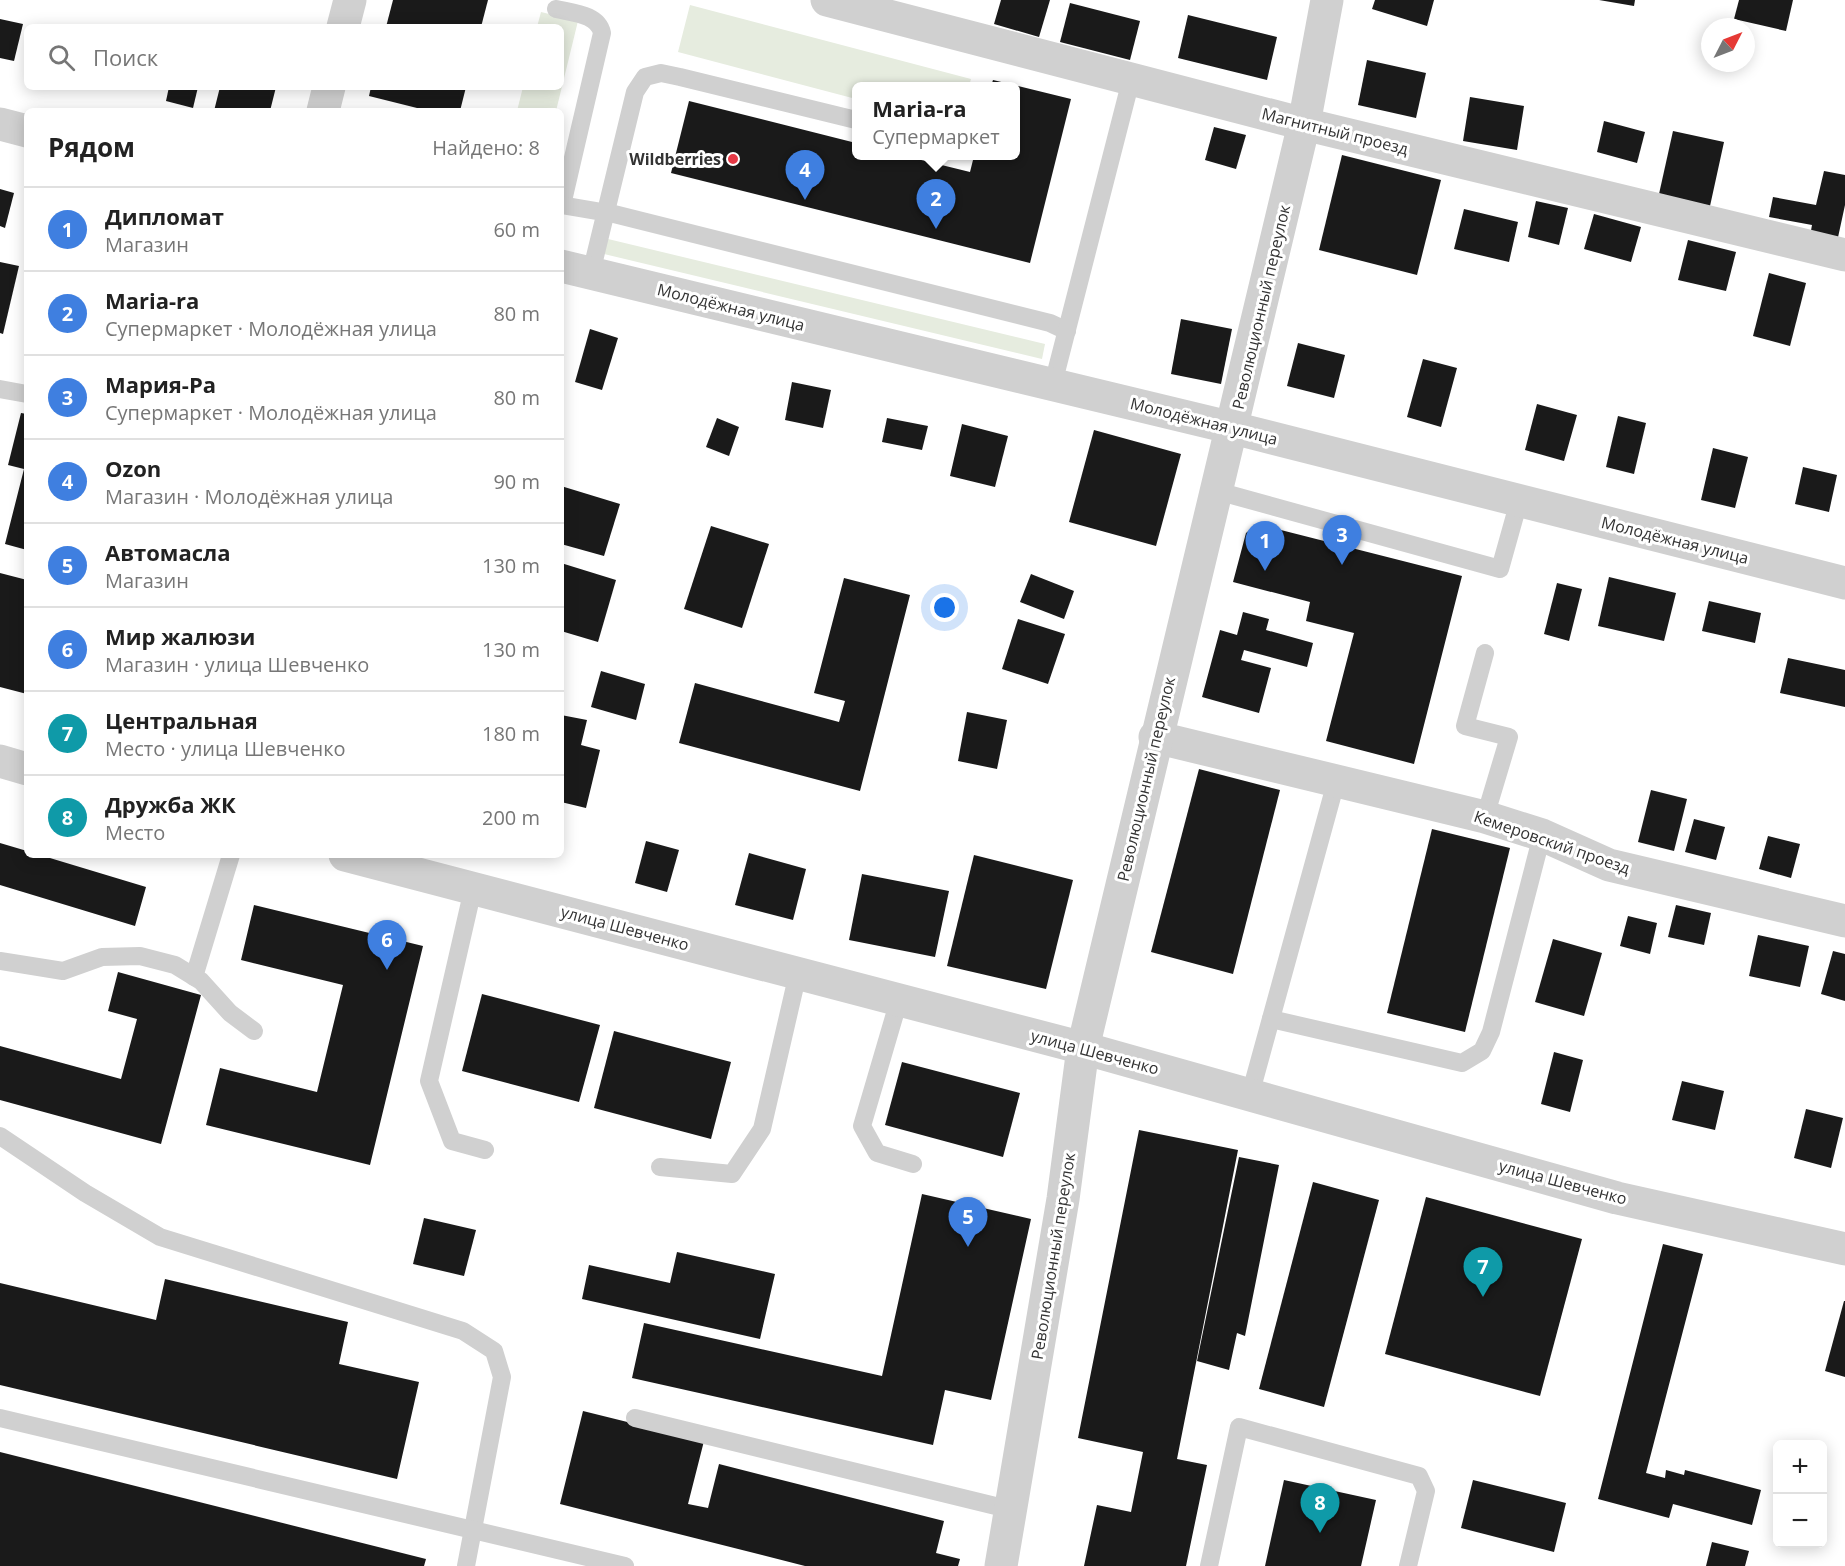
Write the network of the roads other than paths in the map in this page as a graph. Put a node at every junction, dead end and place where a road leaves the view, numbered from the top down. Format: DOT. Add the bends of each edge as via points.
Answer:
graph roads {
  1 [pos="350,0"];
  2 [pos="827,0"];
  3 [pos="1327,0"];
  4 [pos="556,9"];
  5 [pos="344,24"];
  6 [pos="1131,80"];
  7 [pos="328,90"];
  8 [pos="324,108"];
  9 [pos="852,119"];
  10 [pos="0,124"];
  11 [pos="1304,124"];
  12 [pos="24,130"];
  13 [pos="564,192"];
  14 [pos="564,206"];
  15 [pos="605,213"];
  16 [pos="1845,255"];
  17 [pos="576,269"];
  18 [pos="1067,331"];
  19 [pos="1053,384"];
  20 [pos="0,389"];
  21 [pos="24,393"];
  22 [pos="1233,428"];
  23 [pos="1217,491"];
  24 [pos="1519,501"];
  25 [pos="1845,583"];
  26 [pos="1485,653"];
  27 [pos="1155,737"];
  28 [pos="0,761"];
  29 [pos="24,768"];
  30 [pos="1336,782"];
  31 [pos="1485,817"];
  32 [pos="1542,835"];
  33 [pos="230,858"];
  34 [pos="356,858"];
  35 [pos="473,889"];
  36 [pos="1845,921"];
  37 [pos="0,961"];
  38 [pos="798,973"];
  39 [pos="194,976"];
  40 [pos="899,1000"];
  41 [pos="1271,1019"];
  42 [pos="254,1031"];
  43 [pos="1083,1048"];
  44 [pos="1250,1095"];
  45 [pos="0,1136"];
  46 [pos="485,1150"];
  47 [pos="913,1164"];
  48 [pos="660,1167"];
  49 [pos="1845,1249"];
  50 [pos="0,1418"];
  51 [pos="635,1418"];
  52 [pos="1012,1510"];
  53 [pos="474,1532"];
  54 [pos="466,1566"];
  55 [pos="626,1566"];
  56 [pos="1002,1566"];
  57 [pos="1209,1566"];
  58 [pos="1408,1566"];
  1 -- 5 [label="street"];
  2 -- 6 [label="street, Магнитный проезд"];
  3 -- 11 [label="street, Революционный переулок"];
  4 -- 13 [label="lane" via="590,18 602,33"];
  6 -- 11 [label="street, Магнитный проезд"];
  6 -- 18 [label="lane"];
  7 -- 8 [label="street"];
  9 -- 15 [label="lane" via="680,76 652,74 638,84 635,92"];
  10 -- 12 [label="street"];
  11 -- 16 [label="street, Магнитный проезд"];
  11 -- 22 [label="street, Революционный переулок"];
  14 -- 15 [label="lane"];
  15 -- 17 [label="lane"];
  15 -- 18 [label="lane" via="1050,323"];
  17 -- 19 [label="street, Молодёжная улица"];
  18 -- 19 [label="lane"];
  19 -- 22 [label="street, Молодёжная улица"];
  20 -- 21 [label="lane"];
  22 -- 23 [label="street, Революционный переулок"];
  22 -- 24 [label="street, Молодёжная улица"];
  23 -- 24 [label="lane" via="1500,569"];
  23 -- 27 [label="street, Революционный переулок"];
  24 -- 25 [label="street, Молодёжная улица"];
  26 -- 31 [label="lane" via="1465,726 1509,737"];
  27 -- 30 [label="street, Кемеровский проезд"];
  27 -- 43 [label="street, Революционный переулок"];
  28 -- 29 [label="street"];
  30 -- 31 [label="street, Кемеровский проезд"];
  30 -- 41 [label="lane"];
  31 -- 32 [label="street, Кемеровский проезд"];
  32 -- 36 [label="street, Кемеровский проезд" via="1609,865"];
  32 -- 41 [label="lane" via="1491,1032 1482,1051 1462,1063"];
  33 -- 39 [label="lane"];
  34 -- 35 [label="street, улица Шевченко"];
  35 -- 38 [label="street, улица Шевченко"];
  35 -- 46 [label="lane" via="429,1081 452,1141"];
  37 -- 39 [label="lane" via="63,971 102,957 140,956 175,965"];
  38 -- 40 [label="street, улица Шевченко"];
  38 -- 48 [label="lane" via="762,1128 732,1174"];
  39 -- 42 [label="lane" via="230,1014"];
  40 -- 43 [label="street, улица Шевченко"];
  40 -- 47 [label="lane" via="862,1126 877,1154"];
  41 -- 44 [label="lane"];
  43 -- 44 [label="street, улица Шевченко"];
  43 -- 52 [label="street, Революционный переулок" via="1063,1199"];
  44 -- 49 [label="street, улица Шевченко" via="1617,1198"];
  45 -- 53 [label="lane" via="160,1237 463,1331 494,1351 502,1377"];
  50 -- 53 [label="lane"];
  51 -- 52 [label="lane"];
  52 -- 56 [label="street, Революционный переулок"];
  53 -- 54 [label="lane"];
  53 -- 55 [label="lane"];
  57 -- 58 [label="lane" via="1239,1427 1419,1476 1426,1491"];
}
